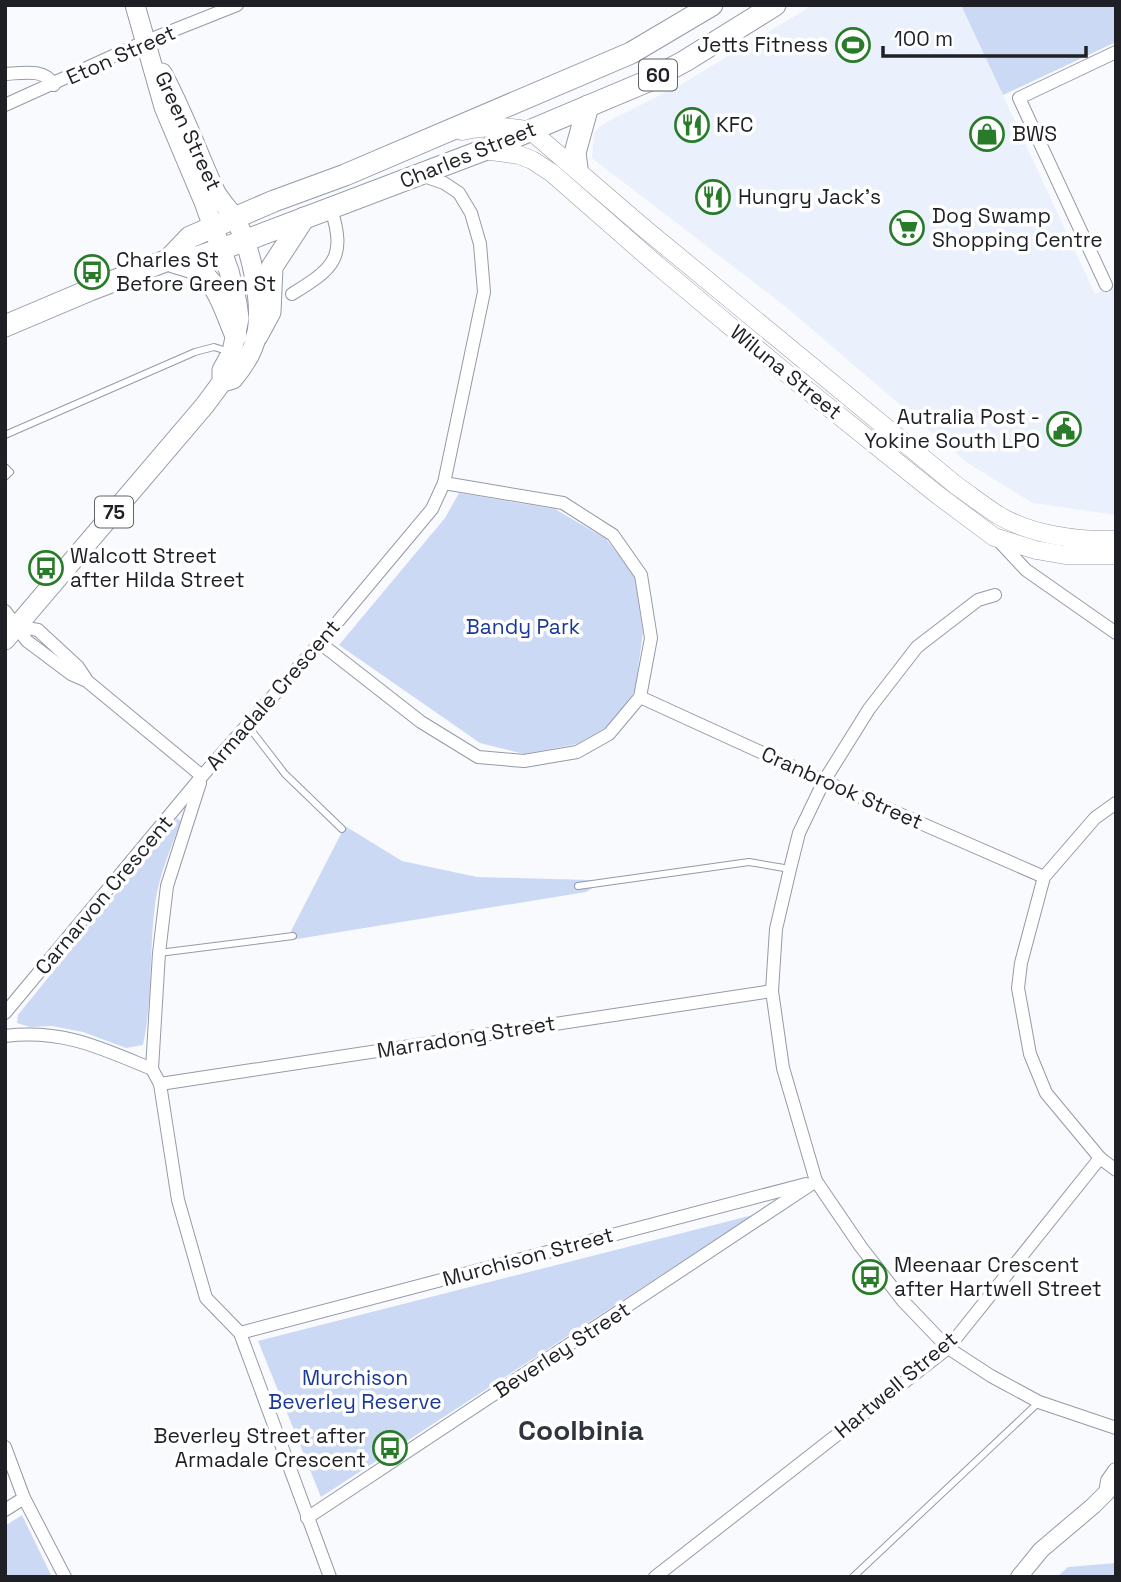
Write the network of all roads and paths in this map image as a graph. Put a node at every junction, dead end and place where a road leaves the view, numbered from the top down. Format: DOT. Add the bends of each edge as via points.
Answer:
graph roads {
  1 [pos="135,5"];
  2 [pos="237,5"];
  3 [pos="712,5"];
  4 [pos="775,5"];
  5 [pos="144,42"];
  6 [pos="1116,52"];
  7 [pos="5,74"];
  8 [pos="54,85"];
  9 [pos="5,105"];
  10 [pos="588,106"];
  11 [pos="531,131"];
  12 [pos="431,138"];
  13 [pos="484,150"];
  14 [pos="577,168"];
  15 [pos="420,175"];
  16 [pos="331,209"];
  17 [pos="234,218"];
  18 [pos="304,218"];
  19 [pos="213,227"];
  20 [pos="244,241"];
  21 [pos="221,249"];
  22 [pos="168,260"];
  23 [pos="711,283"];
  24 [pos="1106,285"];
  25 [pos="292,293"];
  26 [pos="698,299"];
  27 [pos="5,326"];
  28 [pos="242,341"];
  29 [pos="222,383"];
  30 [pos="5,435"];
  31 [pos="5,467"];
  32 [pos="5,477"];
  33 [pos="444,483"];
  34 [pos="994,537"];
  35 [pos="1116,540"];
  36 [pos="1116,555"];
  37 [pos="995,595"];
  38 [pos="9,625"];
  39 [pos="1116,633"];
  40 [pos="320,643"];
  41 [pos="640,697"];
  42 [pos="247,724"];
  43 [pos="202,776"];
  44 [pos="824,781"];
  45 [pos="1116,803"];
  46 [pos="342,829"];
  47 [pos="790,869"];
  48 [pos="1044,877"];
  49 [pos="578,886"];
  50 [pos="293,936"];
  51 [pos="159,953"];
  52 [pos="772,990"];
  53 [pos="5,1013"];
  54 [pos="5,1036"];
  55 [pos="152,1069"];
  56 [pos="160,1084"];
  57 [pos="1100,1158"];
  58 [pos="1116,1170"];
  59 [pos="817,1181"];
  60 [pos="240,1333"];
  61 [pos="948,1348"];
  62 [pos="1039,1402"];
  63 [pos="1116,1428"];
  64 [pos="5,1447"];
  65 [pos="1116,1471"];
  66 [pos="1111,1490"];
  67 [pos="24,1498"];
  68 [pos="5,1510"];
  69 [pos="307,1518"];
  70 [pos="65,1577"];
  71 [pos="330,1577"];
  72 [pos="655,1577"];
  73 [pos="853,1577"];
  74 [pos="1019,1577"];
  1 -- 5 [label="main road, Green Street / 75"];
  2 -- 5 [label="street, Eton Street"];
  3 -- 12 [label="highway, Charles Street / 60" via="631,53"];
  4 -- 10 [label="highway, Charles Street / 60" via="648,81"];
  5 -- 8 [label="street, Eton Street"];
  5 -- 17 [label="main road, Green Street / 75" via="177,101 217,194"];
  5 -- 19 [label="main road, Green Street / 75" via="164,107"];
  6 -- 24 [label="street" via="1019,98"];
  7 -- 8 [label="street" via="44,74"];
  8 -- 9 [label="street, Eton Street"];
  10 -- 11 [label="highway, Charles Street / 60"];
  10 -- 14 [label="highway" via="575,153"];
  11 -- 12 [label="main road" via="482,127"];
  11 -- 13 [label="highway, Charles Street / 60"];
  11 -- 14 [label="main road, Wiluna Street"];
  12 -- 17 [label="highway, Charles Street / 60"];
  13 -- 15 [label="highway, Charles Street / 60"];
  13 -- 26 [label="main road, Wiluna Street" via="519,155 541,166"];
  14 -- 23 [label="main road, Wiluna Street"];
  15 -- 16 [label="highway, Charles Street / 60"];
  15 -- 33 [label="street, Armadale Crescent" via="458,192 471,213 480,244 484,292"];
  16 -- 18 [label="highway, Charles Street / 60"];
  16 -- 25 [label="street" via="339,241 335,259 318,278"];
  17 -- 19 [label="highway, Charles Street / 60"];
  17 -- 20 [label="main road, 75"];
  18 -- 20 [label="highway, Charles Street / 60"];
  18 -- 28 [label="highway" via="272,267 270,312"];
  19 -- 21 [label="main road, 75"];
  19 -- 22 [label="highway, Charles Street / 60" via="190,237"];
  20 -- 21 [label="highway, Charles Street / 60"];
  20 -- 28 [label="main road, 75" via="258,298"];
  21 -- 22 [label="highway, Charles Street / 60"];
  21 -- 28 [label="main road, 75" via="237,303"];
  22 -- 27 [label="highway, Charles Street / 60"];
  22 -- 28 [label="highway" via="206,278"];
  23 -- 26 [label="main road"];
  23 -- 35 [label="main road, Wiluna Street" via="999,516 1030,529"];
  26 -- 34 [label="main road, Wiluna Street"];
  28 -- 29 [label="main road, 75" via="222,370"];
  28 -- 29 [label="main road, 75" via="239,372"];
  28 -- 30 [label="lane" via="195,352"];
  29 -- 38 [label="main road, 75"];
  31 -- 32 [label="lane" via="10,472"];
  33 -- 40 [label="street, Armadale Crescent" via="432,509"];
  33 -- 41 [label="street" via="564,503 613,535 641,575 651,638"];
  34 -- 36 [label="main road" via="1065,555"];
  34 -- 39 [label="street, Wiluna Street" via="1026,570"];
  37 -- 44 [label="street" via="978,600 917,648 869,709"];
  38 -- 43 [label="street" via="38,630 87,681"];
  40 -- 41 [label="street" via="421,722 478,757 524,761 577,752 609,734"];
  40 -- 42 [label="street, Armadale Crescent"];
  41 -- 44 [label="street, Cranbrook Street"];
  42 -- 43 [label="street, Armadale Crescent"];
  42 -- 46 [label="lane" via="285,774"];
  43 -- 51 [label="street, Armadale Crescent" via="167,886"];
  43 -- 53 [label="street, Carnarvon Crescent"];
  44 -- 47 [label="street" via="799,833"];
  44 -- 48 [label="street, Cranbrook Street"];
  45 -- 48 [label="street" via="1095,818"];
  47 -- 49 [label="lane" via="749,862"];
  47 -- 52 [label="street" via="776,929"];
  48 -- 57 [label="street" via="1021,963 1018,988 1023,1019 1030,1054 1046,1093"];
  50 -- 51 [label="lane"];
  51 -- 55 [label="street, Armadale Crescent"];
  52 -- 56 [label="street, Marradong Street"];
  52 -- 59 [label="street" via="783,1068"];
  54 -- 55 [label="street" via="63,1036"];
  55 -- 56 [label="street"];
  56 -- 60 [label="street" via="178,1200 206,1298"];
  57 -- 58 [label="street"];
  57 -- 61 [label="street, Hartwell Street"];
  59 -- 60 [label="street, Murchison Street"];
  59 -- 61 [label="street" via="903,1301"];
  59 -- 69 [label="street, Beverley Street"];
  60 -- 69 [label="street"];
  61 -- 62 [label="street"];
  61 -- 72 [label="street, Hartwell Street"];
  62 -- 63 [label="street"];
  62 -- 73 [label="lane"];
  64 -- 67 [label="street"];
  65 -- 66 [label="street" via="1109,1481"];
  66 -- 74 [label="street" via="1041,1550"];
  67 -- 68 [label="street"];
  67 -- 70 [label="street"];
  69 -- 71 [label="street"];
}
